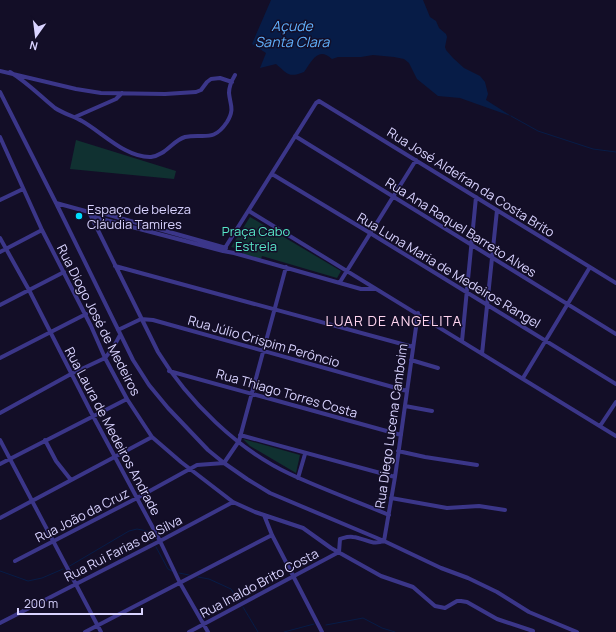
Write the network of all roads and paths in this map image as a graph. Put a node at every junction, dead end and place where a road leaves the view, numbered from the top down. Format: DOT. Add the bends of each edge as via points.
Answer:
graph roads {
  1 [pos="0,71"];
  2 [pos="10,72"];
  3 [pos="235,75"];
  4 [pos="232,82"];
  5 [pos="0,92"];
  6 [pos="122,93"];
  7 [pos="76,117"];
  8 [pos="295,136"];
  9 [pos="0,137"];
  10 [pos="2,148"];
  11 [pos="416,160"];
  12 [pos="272,174"];
  13 [pos="23,189"];
  14 [pos="393,197"];
  15 [pos="476,197"];
  16 [pos="0,200"];
  17 [pos="56,203"];
  18 [pos="497,210"];
  19 [pos="249,211"];
  20 [pos="88,212"];
  21 [pos="42,230"];
  22 [pos="370,233"];
  23 [pos="0,238"];
  24 [pos="471,245"];
  25 [pos="224,249"];
  26 [pos="6,250"];
  27 [pos="0,252"];
  28 [pos="493,258"];
  29 [pos="115,266"];
  30 [pos="286,267"];
  31 [pos="590,267"];
  32 [pos="347,271"];
  33 [pos="64,272"];
  34 [pos="340,282"];
  35 [pos="616,283"];
  36 [pos="375,289"];
  37 [pos="29,290"];
  38 [pos="466,292"];
  39 [pos="567,304"];
  40 [pos="0,305"];
  41 [pos="487,306"];
  42 [pos="274,310"];
  43 [pos="418,313"];
  44 [pos="86,314"];
  45 [pos="141,318"];
  46 [pos="118,330"];
  47 [pos="50,332"];
  48 [pos="616,334"];
  49 [pos="120,335"];
  50 [pos="545,340"];
  51 [pos="462,341"];
  52 [pos="413,347"];
  53 [pos="262,351"];
  54 [pos="482,354"];
  55 [pos="0,358"];
  56 [pos="105,358"];
  57 [pos="411,360"];
  58 [pos="438,368"];
  59 [pos="169,370"];
  60 [pos="71,374"];
  61 [pos="523,378"];
  62 [pos="616,384"];
  63 [pos="407,391"];
  64 [pos="251,394"];
  65 [pos="127,398"];
  66 [pos="616,402"];
  67 [pos="405,406"];
  68 [pos="432,411"];
  69 [pos="0,413"];
  70 [pos="93,416"];
  71 [pos="600,426"];
  72 [pos="240,435"];
  73 [pos="400,435"];
  74 [pos="616,436"];
  75 [pos="152,437"];
  76 [pos="0,440"];
  77 [pos="46,440"];
  78 [pos="239,441"];
  79 [pos="398,452"];
  80 [pos="305,454"];
  81 [pos="114,456"];
  82 [pos="9,459"];
  83 [pos="224,463"];
  84 [pos="0,464"];
  85 [pos="477,465"];
  86 [pos="191,470"];
  87 [pos="394,477"];
  88 [pos="298,478"];
  89 [pos="71,480"];
  90 [pos="137,498"];
  91 [pos="391,498"];
  92 [pos="32,501"];
  93 [pos="233,502"];
  94 [pos="505,510"];
  95 [pos="264,515"];
  96 [pos="388,515"];
  97 [pos="0,518"];
  98 [pos="272,535"];
  99 [pos="160,541"];
  100 [pos="384,541"];
  101 [pos="53,542"];
  102 [pos="339,552"];
  103 [pos="15,561"];
  104 [pos="293,575"];
  105 [pos="180,583"];
  106 [pos="75,584"];
  107 [pos="0,623"];
  108 [pos="204,624"];
  109 [pos="98,625"];
  110 [pos="533,631"];
  111 [pos="85,632"];
  112 [pos="101,632"];
  113 [pos="189,632"];
  114 [pos="208,632"];
  115 [pos="322,632"];
  116 [pos="577,632"];
  1 -- 2 [label="street"];
  2 -- 6 [label="street" via="89,92"];
  2 -- 7 [label="street" via="55,108"];
  3 -- 4 [label="street"];
  4 -- 6 [label="street" via="220,78 211,79 201,90 191,92"];
  4 -- 7 [label="street" via="232,111 219,131 209,136 189,136 180,139 158,155 136,155"];
  5 -- 17 [label="street"];
  6 -- 7 [label="street" via="116,99"];
  8 -- 11 [label="street, Rua José Aldefran da Costa Brito" via="319,101"];
  8 -- 12 [label="street"];
  8 -- 14 [label="street, Rua Ana Raquel Barreto Alves"];
  9 -- 10 [label="street, Rua Diogo José de Medeiros"];
  10 -- 13 [label="street, Rua Diogo José de Medeiros"];
  11 -- 14 [label="street"];
  11 -- 15 [label="street, Rua José Aldefran da Costa Brito"];
  12 -- 19 [label="street"];
  12 -- 22 [label="street, Rua Luna Maria de Medeiros Rangel"];
  13 -- 16 [label="street"];
  13 -- 21 [label="street, Rua Diogo José de Medeiros"];
  14 -- 22 [label="street"];
  14 -- 24 [label="street, Rua Ana Raquel Barreto Alves"];
  15 -- 18 [label="street, Rua José Aldefran da Costa Brito"];
  15 -- 24 [label="street"];
  17 -- 20 [label="street"];
  17 -- 46 [label="street"];
  18 -- 28 [label="street"];
  18 -- 31 [label="street, Rua José Aldefran da Costa Brito"];
  19 -- 25 [label="street"];
  19 -- 32 [label="street"];
  20 -- 25 [label="street" via="94,217"];
  20 -- 29 [label="street"];
  21 -- 26 [label="street"];
  21 -- 33 [label="street, Rua Diogo José de Medeiros"];
  22 -- 32 [label="street"];
  22 -- 38 [label="street, Rua Luna Maria de Medeiros Rangel"];
  23 -- 26 [label="street, Rua Laura de Medeiros Andrade"];
  24 -- 28 [label="street, Rua Ana Raquel Barreto Alves"];
  24 -- 38 [label="street"];
  25 -- 30 [label="street"];
  26 -- 27 [label="street"];
  26 -- 37 [label="street, Rua Laura de Medeiros Andrade"];
  28 -- 39 [label="street, Rua Ana Raquel Barreto Alves"];
  28 -- 41 [label="street"];
  29 -- 42 [label="street"];
  29 -- 45 [label="street"];
  30 -- 34 [label="street"];
  30 -- 42 [label="street"];
  31 -- 35 [label="street, Rua José Aldefran da Costa Brito"];
  31 -- 39 [label="street"];
  32 -- 34 [label="street"];
  32 -- 36 [label="street"];
  33 -- 37 [label="street"];
  33 -- 44 [label="street, Rua Diogo José de Medeiros"];
  34 -- 36 [label="street"];
  36 -- 43 [label="street"];
  37 -- 40 [label="street"];
  37 -- 47 [label="street, Rua Laura de Medeiros Andrade"];
  38 -- 41 [label="street, Rua Luna Maria de Medeiros Rangel"];
  38 -- 51 [label="street"];
  39 -- 48 [label="street, Rua Ana Raquel Barreto Alves"];
  39 -- 50 [label="street"];
  41 -- 50 [label="street, Rua Luna Maria de Medeiros Rangel"];
  41 -- 54 [label="street"];
  42 -- 52 [label="street"];
  42 -- 53 [label="street"];
  43 -- 51 [label="street"];
  43 -- 52 [label="street, Rua Diego Lucena Camboim"];
  44 -- 47 [label="street"];
  44 -- 56 [label="street, Rua Diogo José de Medeiros"];
  45 -- 46 [label="street"];
  45 -- 53 [label="street, Rua Júlio Crispim Perôncio"];
  45 -- 59 [label="street" via="151,341"];
  46 -- 49 [label="street"];
  47 -- 55 [label="street"];
  47 -- 60 [label="street, Rua Laura de Medeiros Andrade"];
  49 -- 56 [label="street"];
  49 -- 83 [label="street" via="149,385 190,432"];
  50 -- 61 [label="street"];
  50 -- 62 [label="street, Rua Luna Maria de Medeiros Rangel"];
  51 -- 54 [label="street"];
  52 -- 57 [label="street, Rua Diego Lucena Camboim"];
  53 -- 63 [label="street, Rua Júlio Crispim Perôncio"];
  53 -- 64 [label="street"];
  54 -- 61 [label="street"];
  56 -- 60 [label="street"];
  56 -- 65 [label="street, Rua Diogo José de Medeiros"];
  57 -- 58 [label="street"];
  57 -- 63 [label="street, Rua Diego Lucena Camboim"];
  59 -- 64 [label="street, Rua Thiago Torres Costa"];
  59 -- 78 [label="street" via="220,427"];
  60 -- 69 [label="street"];
  60 -- 70 [label="street, Rua Laura de Medeiros Andrade"];
  61 -- 71 [label="street"];
  63 -- 67 [label="street, Rua Diego Lucena Camboim"];
  64 -- 72 [label="street"];
  64 -- 73 [label="street, Rua Thiago Torres Costa"];
  65 -- 70 [label="street"];
  65 -- 75 [label="street, Rua Diogo José de Medeiros"];
  66 -- 71 [label="street"];
  67 -- 68 [label="street"];
  67 -- 73 [label="street, Rua Diego Lucena Camboim"];
  70 -- 77 [label="street"];
  70 -- 81 [label="street, Rua Laura de Medeiros Andrade"];
  71 -- 74 [label="street"];
  72 -- 78 [label="street"];
  72 -- 80 [label="street"];
  73 -- 79 [label="street, Rua Diego Lucena Camboim"];
  75 -- 81 [label="street"];
  75 -- 86 [label="street, Rua Diogo José de Medeiros"];
  76 -- 82 [label="street"];
  77 -- 82 [label="street"];
  77 -- 89 [label="street" via="56,461"];
  78 -- 83 [label="street"];
  78 -- 88 [label="street" via="273,465"];
  79 -- 85 [label="street"];
  79 -- 87 [label="street, Rua Diego Lucena Camboim"];
  80 -- 87 [label="street"];
  80 -- 88 [label="street"];
  81 -- 89 [label="street"];
  81 -- 90 [label="street, Rua Laura de Medeiros Andrade"];
  82 -- 84 [label="street"];
  82 -- 92 [label="street"];
  83 -- 86 [label="street, Rua João da Cruz" via="197,465"];
  83 -- 100 [label="street" via="270,493"];
  86 -- 90 [label="street, Rua João da Cruz"];
  86 -- 93 [label="street, Rua Diogo José de Medeiros"];
  87 -- 91 [label="street, Rua Diego Lucena Camboim"];
  88 -- 96 [label="street"];
  89 -- 92 [label="street"];
  90 -- 99 [label="street, Rua Laura de Medeiros Andrade"];
  90 -- 101 [label="street, Rua João da Cruz"];
  91 -- 94 [label="street" via="447,508 479,506"];
  91 -- 96 [label="street, Rua Diego Lucena Camboim"];
  92 -- 97 [label="street"];
  92 -- 101 [label="street"];
  93 -- 95 [label="street, Rua Diogo José de Medeiros"];
  93 -- 99 [label="street, Rua Rui Farias da Silva"];
  95 -- 98 [label="street"];
  95 -- 102 [label="street, Rua Diogo José de Medeiros" via="303,528"];
  96 -- 100 [label="street, Rua Diego Lucena Camboim"];
  98 -- 104 [label="street"];
  98 -- 105 [label="street"];
  99 -- 105 [label="street, Rua Laura de Medeiros Andrade"];
  99 -- 106 [label="street, Rua Rui Farias da Silva"];
  100 -- 102 [label="street" via="372,544 350,536 340,539"];
  100 -- 116 [label="street" via="485,586 529,612"];
  101 -- 103 [label="street, Rua João da Cruz"];
  101 -- 106 [label="street"];
  102 -- 104 [label="street, Rua Inaldo Brito Costa"];
  102 -- 110 [label="street, Rua Diogo José de Medeiros" via="387,579 414,587 438,608 445,608 457,601 467,602 497,619"];
  104 -- 108 [label="street, Rua Inaldo Brito Costa"];
  104 -- 115 [label="street"];
  105 -- 108 [label="street, Rua Laura de Medeiros Andrade"];
  105 -- 109 [label="street"];
  106 -- 107 [label="street, Rua Rui Farias da Silva"];
  106 -- 109 [label="street"];
  108 -- 113 [label="street, Rua Inaldo Brito Costa"];
  108 -- 114 [label="street, Rua Laura de Medeiros Andrade"];
  109 -- 111 [label="street"];
  109 -- 112 [label="street"];
}
